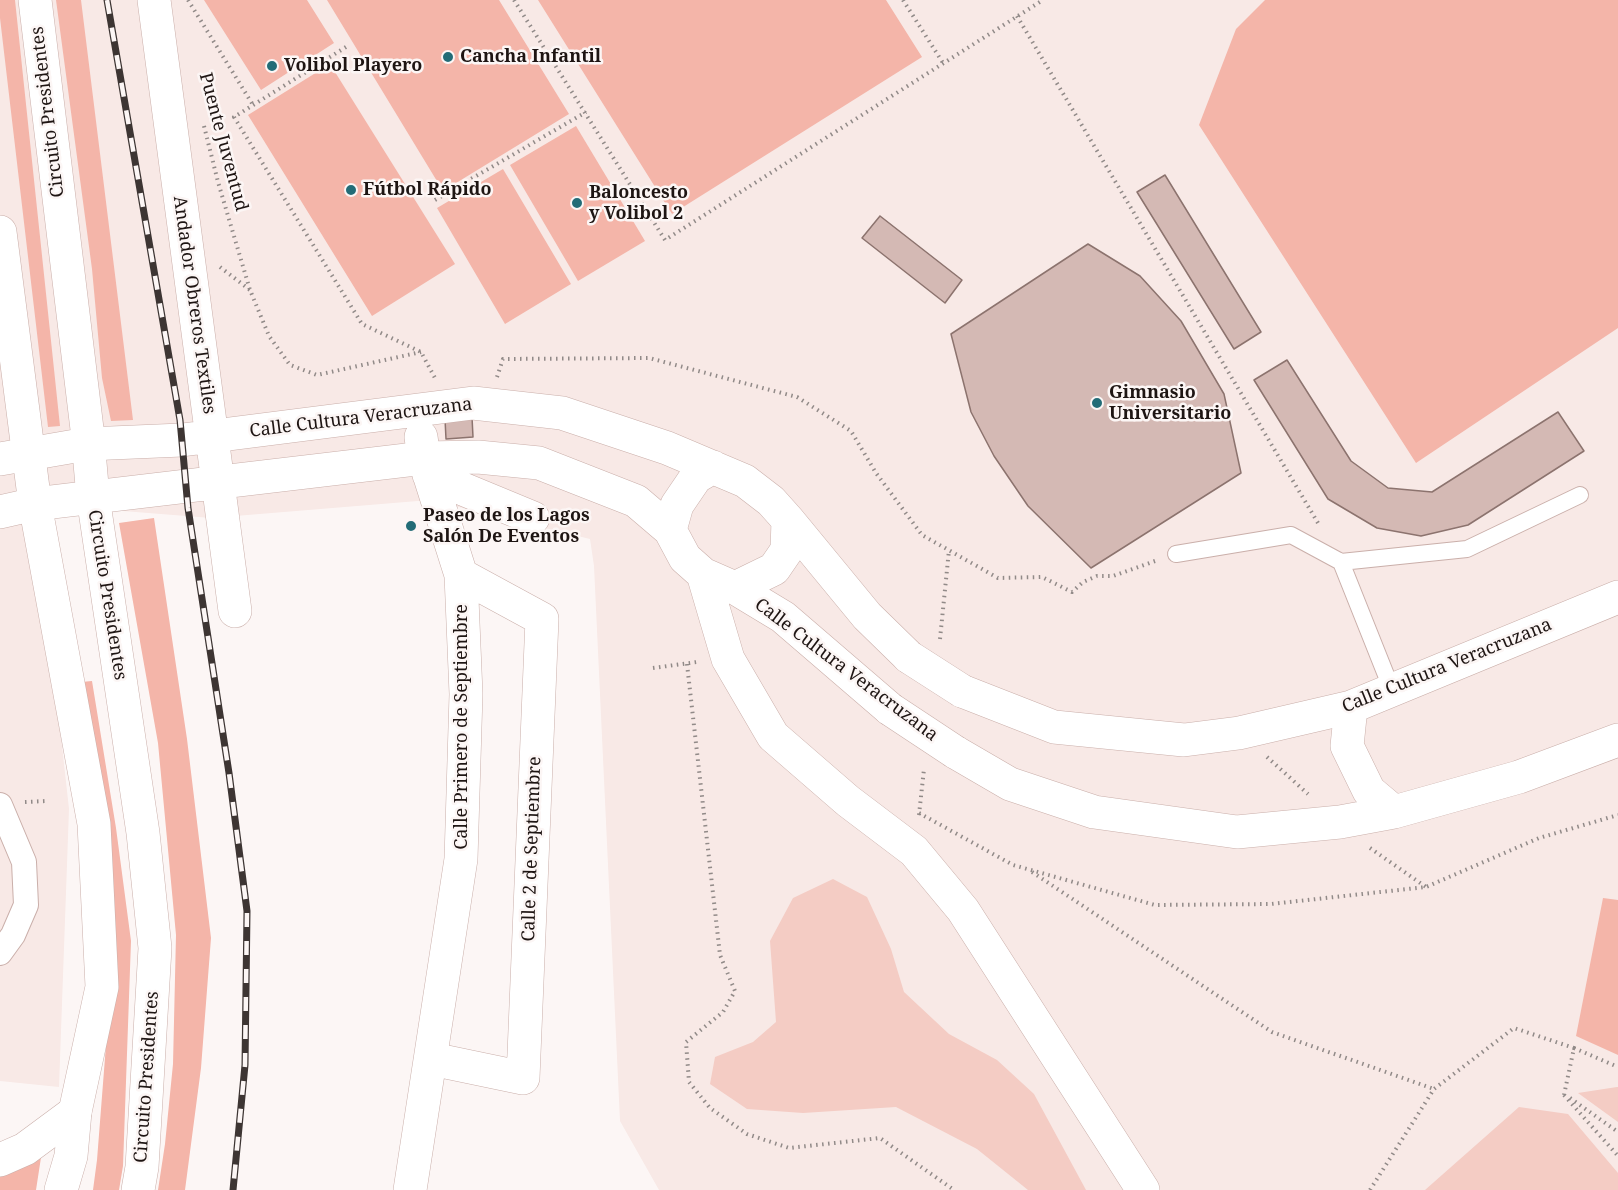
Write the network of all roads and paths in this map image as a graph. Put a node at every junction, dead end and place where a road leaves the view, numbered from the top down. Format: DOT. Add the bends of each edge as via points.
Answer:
graph roads {
  1 [pos="35,0"];
  2 [pos="153,0"];
  3 [pos="188,0"];
  4 [pos="514,0"];
  5 [pos="903,0"];
  6 [pos="1043,0"];
  7 [pos="1017,16"];
  8 [pos="346,48"];
  9 [pos="943,63"];
  10 [pos="253,105"];
  11 [pos="586,112"];
  12 [pos="202,116"];
  13 [pos="435,200"];
  14 [pos="0,232"];
  15 [pos="422,352"];
  16 [pos="488,405"];
  17 [pos="450,406"];
  18 [pos="418,410"];
  19 [pos="211,436"];
  20 [pos="87,444"];
  21 [pos="14,456"];
  22 [pos="427,467"];
  23 [pos="713,467"];
  24 [pos="218,482"];
  25 [pos="1580,495"];
  26 [pos="93,497"];
  27 [pos="35,504"];
  28 [pos="0,512"];
  29 [pos="533,518"];
  30 [pos="788,520"];
  31 [pos="670,530"];
  32 [pos="1176,554"];
  33 [pos="1341,562"];
  34 [pos="461,574"];
  35 [pos="703,574"];
  36 [pos="735,588"];
  37 [pos="1618,597"];
  38 [pos="235,611"];
  39 [pos="728,659"];
  40 [pos="687,664"];
  41 [pos="652,668"];
  42 [pos="1392,690"];
  43 [pos="1351,707"];
  44 [pos="1239,733"];
  45 [pos="1617,741"];
  46 [pos="0,805"];
  47 [pos="1394,812"];
  48 [pos="919,813"];
  49 [pos="1618,814"];
  50 [pos="1340,822"];
  51 [pos="1029,870"];
  52 [pos="1426,887"];
  53 [pos="0,953"];
  54 [pos="1574,1048"];
  55 [pos="432,1059"];
  56 [pos="1618,1067"];
  57 [pos="1434,1089"];
  58 [pos="1564,1095"];
  59 [pos="75,1112"];
  60 [pos="1618,1132"];
  61 [pos="1618,1156"];
  62 [pos="0,1160"];
  63 [pos="61,1190"];
  64 [pos="138,1190"];
  65 [pos="410,1190"];
  66 [pos="954,1190"];
  67 [pos="1143,1190"];
  68 [pos="1370,1190"];
  1 -- 20 [label="street, Circuito Presidentes"];
  2 -- 19 [label="street, Andador Obreros Textiles"];
  3 -- 10 [label="path"];
  4 -- 11 [label="path"];
  5 -- 9 [label="path"];
  6 -- 7 [label="path"];
  7 -- 9 [label="path"];
  7 -- 33 [label="path"];
  8 -- 10 [label="path"];
  9 -- 11 [label="path" via="665,240"];
  10 -- 15 [label="path" via="234,117 362,324"];
  11 -- 13 [label="path"];
  12 -- 15 [label="path, Puente Juventud" via="250,290 269,336 290,365 317,375"];
  14 -- 21 [label="street"];
  15 -- 17 [label="path"];
  16 -- 17 [label="street, Calle Cultura Veracruzana"];
  16 -- 23 [label="street, Calle Cultura Veracruzana" via="562,413"];
  16 -- 32 [label="path" via="503,359 649,358 797,397 851,431 876,473 922,535 998,578 1042,577 1072,592 1097,576 1113,576"];
  17 -- 18 [label="street, Calle Cultura Veracruzana"];
  18 -- 19 [label="street, Calle Cultura Veracruzana"];
  18 -- 22 [label="street, Calle Primero de Septiembre"];
  19 -- 20 [label="street, Calle Cultura Veracruzana"];
  19 -- 24 [label="street, Andador Obreros Textiles"];
  20 -- 21 [label="street, Calle Cultura Veracruzana"];
  20 -- 26 [label="street, Circuito Presidentes"];
  21 -- 27 [label="street"];
  22 -- 24 [label="street, Calle Cultura Veracruzana"];
  22 -- 29 [label="street"];
  22 -- 31 [label="street, Calle Cultura Veracruzana" via="478,457 539,462 636,501"];
  22 -- 34 [label="street, Calle Primero de Septiembre"];
  23 -- 30 [label="street, Calle Cultura Veracruzana" via="745,481"];
  23 -- 31 [label="street" via="696,477 677,505"];
  24 -- 26 [label="street, Calle Cultura Veracruzana"];
  24 -- 38 [label="street, Andador Obreros Textiles"];
  25 -- 33 [label="lane" via="1467,549"];
  26 -- 27 [label="street, Calle Cultura Veracruzana"];
  26 -- 64 [label="street, Circuito Presidentes" via="143,833 155,948"];
  27 -- 28 [label="street, Calle Cultura Veracruzana"];
  27 -- 59 [label="street" via="94,824 102,987"];
  30 -- 36 [label="street" via="787,550 774,569"];
  30 -- 44 [label="street, Calle Cultura Veracruzana, bridge" via="867,616 909,657 962,691 1054,727 1184,740"];
  31 -- 35 [label="street, Calle Cultura Veracruzana" via="685,558"];
  32 -- 33 [label="lane" via="1291,535"];
  33 -- 42 [label="lane"];
  34 -- 55 [label="street, Calle Primero de Septiembre" via="466,694 461,859"];
  34 -- 55 [label="street, Calle 2 de Septiembre" via="542,619 523,1078"];
  35 -- 36 [label="street, Calle Cultura Veracruzana"];
  35 -- 39 [label="street"];
  36 -- 50 [label="street, Calle Cultura Veracruzana, bridge" via="783,617 890,709 1010,784 1094,812 1238,832"];
  37 -- 42 [label="street, Calle Cultura Veracruzana"];
  39 -- 40 [label="path"];
  39 -- 67 [label="street" via="774,736 848,801 914,851 963,910"];
  40 -- 41 [label="path"];
  40 -- 66 [label="path" via="720,955 735,991 723,1012 686,1042 688,1082 710,1108 747,1134 789,1148 880,1138"];
  42 -- 43 [label="street, Calle Cultura Veracruzana"];
  43 -- 44 [label="street, Calle Cultura Veracruzana"];
  43 -- 47 [label="street" via="1347,746 1369,791"];
  44 -- 50 [label="path"];
  45 -- 47 [label="street, Calle Cultura Veracruzana" via="1519,777"];
  46 -- 53 [label="street" via="24,862 26,905 14,935"];
  47 -- 50 [label="street, Calle Cultura Veracruzana"];
  48 -- 51 [label="path"];
  49 -- 52 [label="path" via="1539,838"];
  50 -- 52 [label="path" via="1381,857"];
  51 -- 52 [label="path" via="1155,905 1271,904"];
  51 -- 57 [label="path" via="1272,1032"];
  54 -- 56 [label="path"];
  54 -- 57 [label="path" via="1514,1028"];
  54 -- 58 [label="path"];
  55 -- 65 [label="street, Calle Primero de Septiembre"];
  57 -- 68 [label="path"];
  58 -- 60 [label="path"];
  58 -- 61 [label="path"];
  59 -- 62 [label="street" via="25,1149"];
  59 -- 63 [label="street" via="71,1156"];
}
